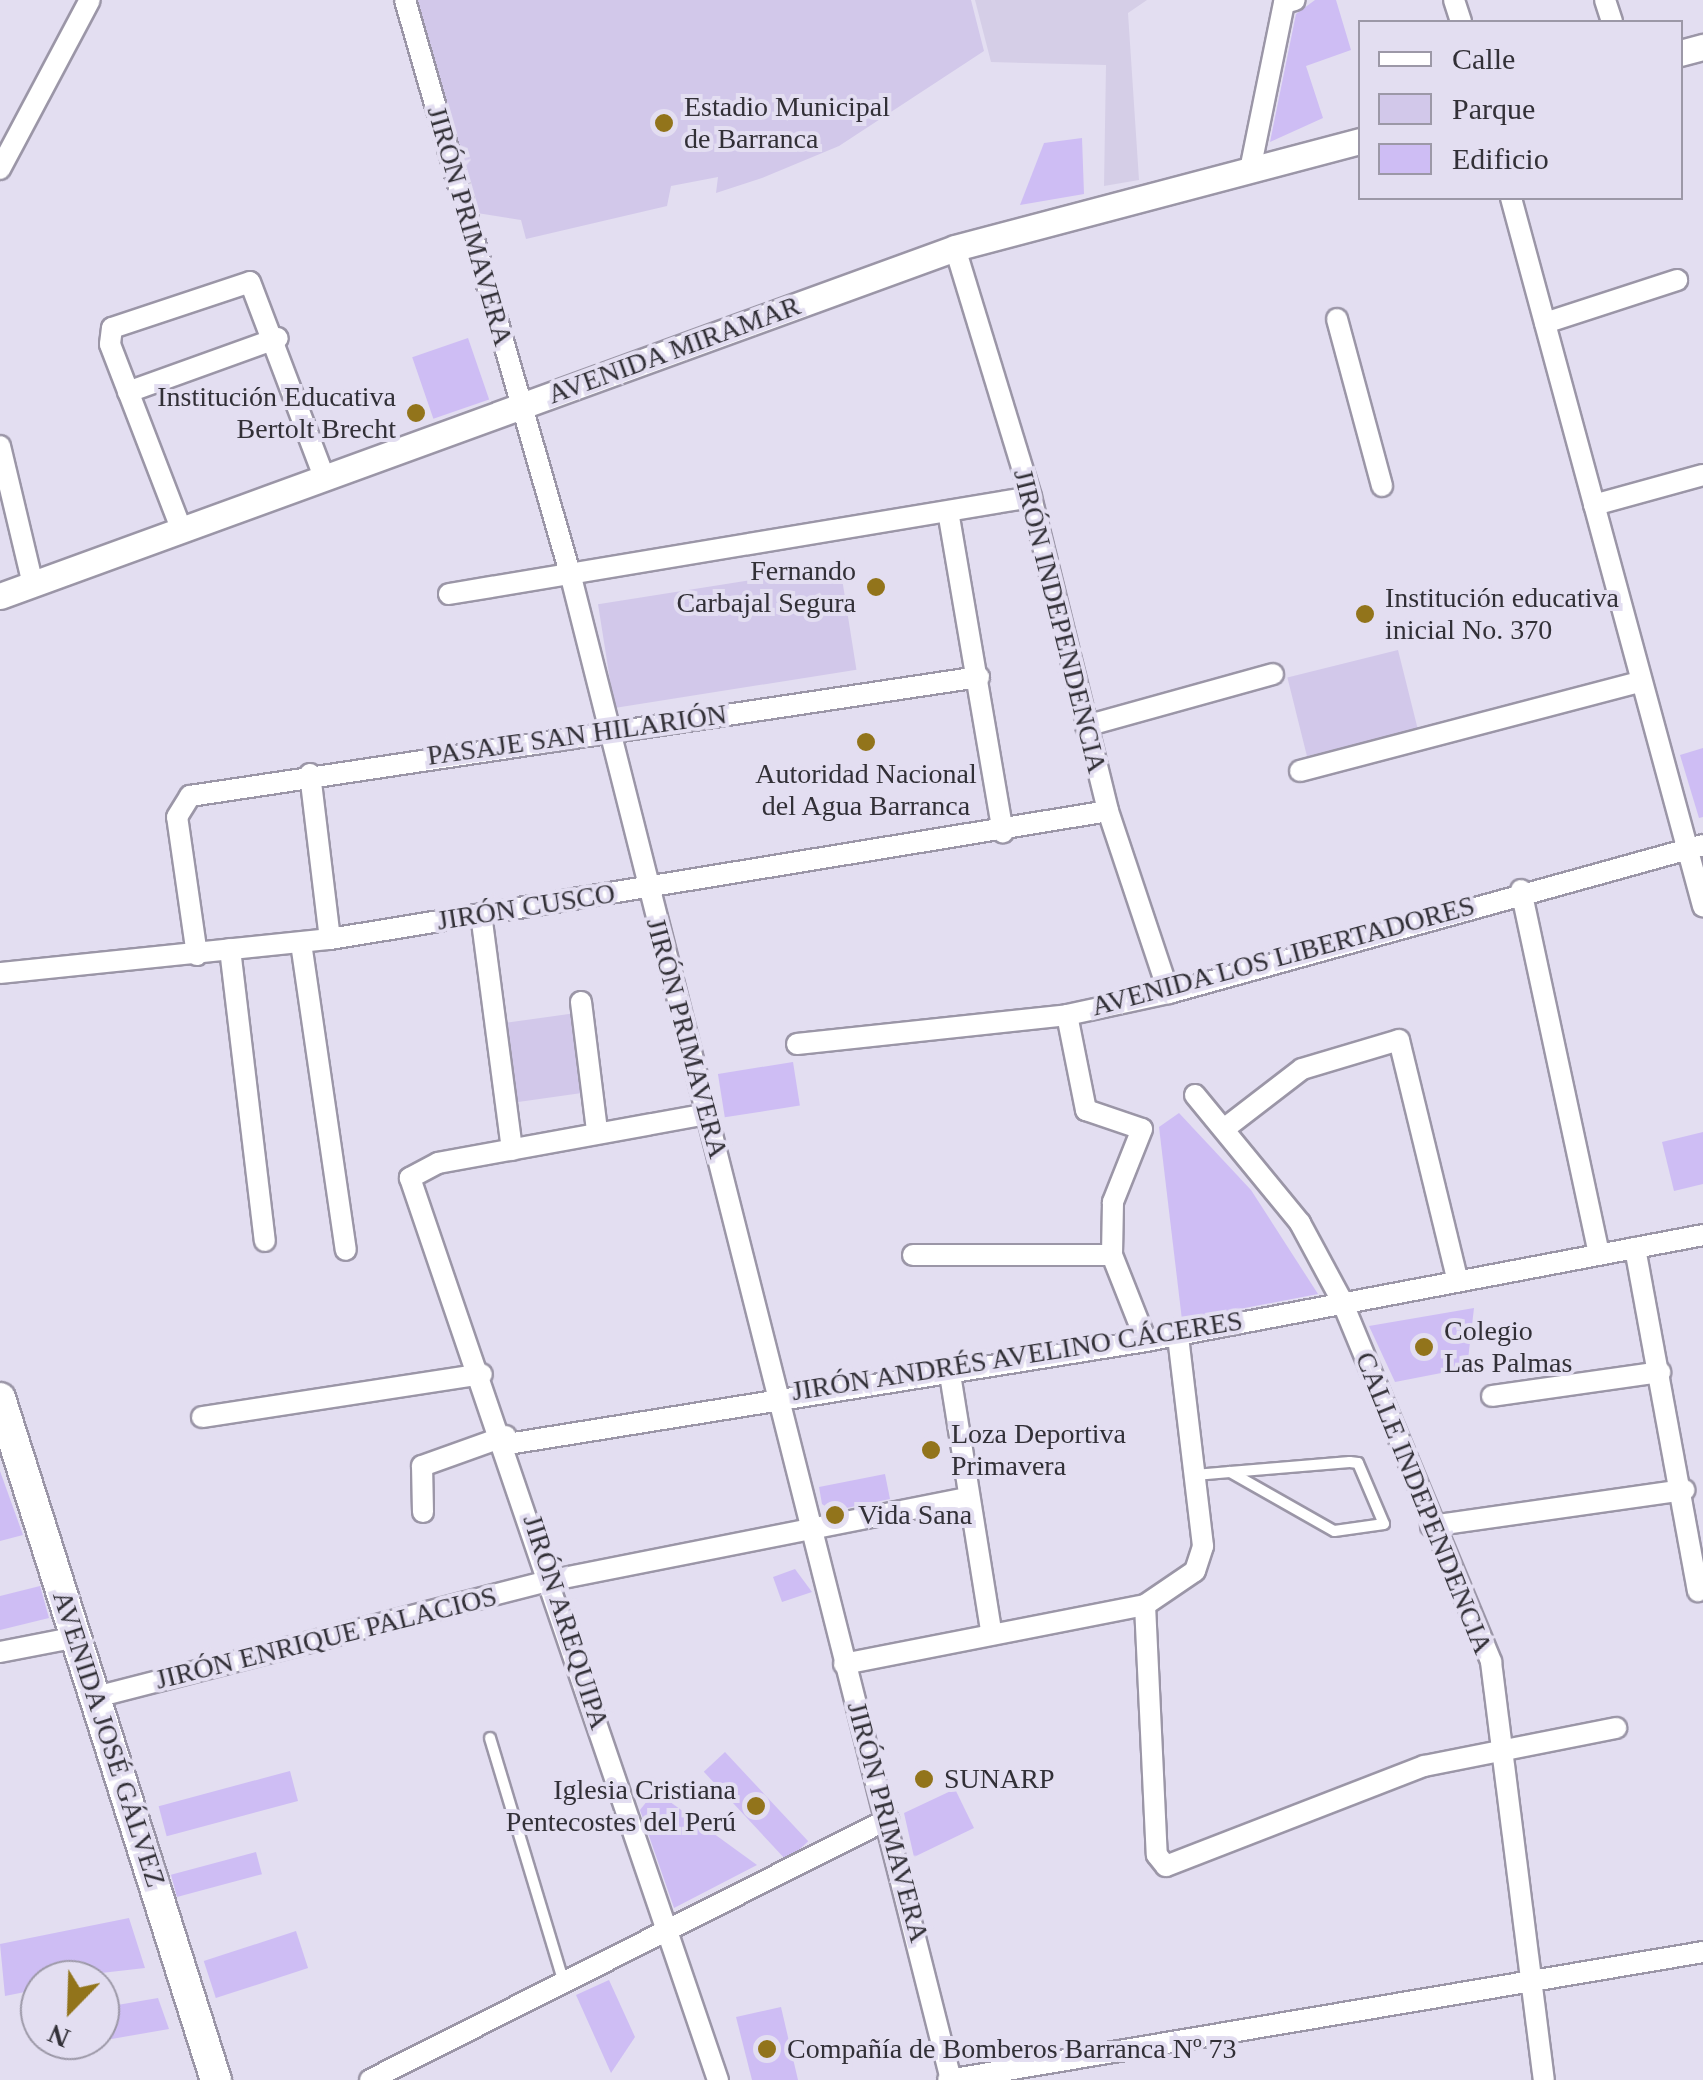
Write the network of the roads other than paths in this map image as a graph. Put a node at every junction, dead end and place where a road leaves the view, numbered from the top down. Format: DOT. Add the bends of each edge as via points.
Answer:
graph roads {
  1 [pos="90,0"];
  2 [pos="405,0"];
  3 [pos="1295,0"];
  4 [pos="1358,141"];
  5 [pos="0,169"];
  6 [pos="1250,170"];
  7 [pos="1512,200"];
  8 [pos="956,248"];
  9 [pos="1677,280"];
  10 [pos="1336,319"];
  11 [pos="1545,324"];
  12 [pos="278,338"];
  13 [pos="128,392"];
  14 [pos="521,405"];
  15 [pos="0,446"];
  16 [pos="323,474"];
  17 [pos="1703,474"];
  18 [pos="1382,486"];
  19 [pos="1031,497"];
  20 [pos="1594,505"];
  21 [pos="949,517"];
  22 [pos="182,531"];
  23 [pos="570,574"];
  24 [pos="32,580"];
  25 [pos="1,591"];
  26 [pos="448,594"];
  27 [pos="1273,674"];
  28 [pos="979,677"];
  29 [pos="1639,682"];
  30 [pos="1086,726"];
  31 [pos="608,730"];
  32 [pos="1300,770"];
  33 [pos="310,774"];
  34 [pos="1108,811"];
  35 [pos="1003,832"];
  36 [pos="1696,847"];
  37 [pos="648,888"];
  38 [pos="1521,890"];
  39 [pos="1703,906"];
  40 [pos="481,914"];
  41 [pos="330,939"];
  42 [pos="301,942"];
  43 [pos="230,949"];
  44 [pos="197,955"];
  45 [pos="0,973"];
  46 [pos="1169,993"];
  47 [pos="581,1002"];
  48 [pos="1067,1015"];
  49 [pos="797,1044"];
  50 [pos="1195,1094"];
  51 [pos="707,1114"];
  52 [pos="1224,1129"];
  53 [pos="598,1132"];
  54 [pos="512,1150"];
  55 [pos="1703,1236"];
  56 [pos="266,1242"];
  57 [pos="1635,1248"];
  58 [pos="346,1250"];
  59 [pos="1599,1253"];
  60 [pos="1112,1254"];
  61 [pos="914,1256"];
  62 [pos="1457,1278"];
  63 [pos="1341,1299"];
  64 [pos="1178,1335"];
  65 [pos="1146,1341"];
  66 [pos="949,1368"];
  67 [pos="1660,1372"];
  68 [pos="482,1374"];
  69 [pos="777,1395"];
  70 [pos="1492,1396"];
  71 [pos="0,1398"];
  72 [pos="202,1416"];
  73 [pos="507,1440"];
  74 [pos="1230,1472"];
  75 [pos="1194,1475"];
  76 [pos="1684,1490"];
  77 [pos="968,1498"];
  78 [pos="423,1512"];
  79 [pos="1431,1526"];
  80 [pos="809,1527"];
  81 [pos="553,1580"];
  82 [pos="1698,1590"];
  83 [pos="1145,1606"];
  84 [pos="991,1630"];
  85 [pos="77,1637"];
  86 [pos="0,1652"];
  87 [pos="844,1664"];
  88 [pos="96,1697"];
  89 [pos="1616,1728"];
  90 [pos="490,1738"];
  91 [pos="1504,1747"];
  92 [pos="888,1819"];
  93 [pos="664,1932"];
  94 [pos="1703,1952"];
  95 [pos="1532,1977"];
  96 [pos="564,1982"];
  97 [pos="216,2080"];
  98 [pos="370,2080"];
  99 [pos="718,2080"];
  100 [pos="950,2080"];
  101 [pos="1544,2080"];
  1 -- 5 [label="street"];
  2 -- 14 [label="street, JIRÓN PRIMAVERA"];
  3 -- 6 [label="street" via="1284,3"];
  4 -- 6 [label="street, AVENIDA MIRAMAR"];
  6 -- 8 [label="street, AVENIDA MIRAMAR"];
  7 -- 11 [label="street"];
  8 -- 14 [label="street, AVENIDA MIRAMAR"];
  8 -- 19 [label="street, JIRÓN INDEPENDENCIA"];
  9 -- 11 [label="street"];
  10 -- 18 [label="street"];
  11 -- 20 [label="street"];
  12 -- 13 [label="street"];
  12 -- 13 [label="street" via="258,290 236,282 112,328"];
  12 -- 16 [label="street"];
  13 -- 22 [label="street"];
  14 -- 16 [label="street, AVENIDA MIRAMAR"];
  14 -- 23 [label="street, JIRÓN PRIMAVERA"];
  15 -- 24 [label="street"];
  16 -- 22 [label="street, AVENIDA MIRAMAR"];
  17 -- 20 [label="street"];
  19 -- 21 [label="street"];
  19 -- 30 [label="street, JIRÓN INDEPENDENCIA"];
  20 -- 29 [label="street"];
  21 -- 23 [label="street"];
  21 -- 28 [label="street"];
  22 -- 24 [label="street, AVENIDA MIRAMAR"];
  23 -- 26 [label="street"];
  23 -- 31 [label="street, JIRÓN PRIMAVERA"];
  24 -- 25 [label="street, AVENIDA MIRAMAR"];
  27 -- 30 [label="street"];
  28 -- 31 [label="street, PASAJE SAN HILARIÓN"];
  28 -- 35 [label="street"];
  29 -- 32 [label="street"];
  29 -- 36 [label="street"];
  30 -- 34 [label="street, JIRÓN INDEPENDENCIA"];
  31 -- 33 [label="street, PASAJE SAN HILARIÓN"];
  31 -- 37 [label="street, JIRÓN PRIMAVERA"];
  33 -- 41 [label="street"];
  33 -- 44 [label="street, PASAJE SAN HILARIÓN" via="179,805"];
  34 -- 35 [label="street, JIRÓN CUSCO"];
  34 -- 46 [label="street, JIRÓN INDEPENDENCIA"];
  35 -- 37 [label="street, JIRÓN CUSCO"];
  36 -- 38 [label="street, AVENIDA LOS LIBERTADORES"];
  36 -- 39 [label="street"];
  37 -- 40 [label="street, JIRÓN CUSCO"];
  37 -- 51 [label="street, JIRÓN PRIMAVERA"];
  38 -- 46 [label="street, AVENIDA LOS LIBERTADORES"];
  38 -- 59 [label="street"];
  40 -- 41 [label="street, JIRÓN CUSCO"];
  40 -- 54 [label="street"];
  41 -- 42 [label="street, JIRÓN CUSCO"];
  42 -- 43 [label="street, JIRÓN CUSCO"];
  42 -- 58 [label="street"];
  43 -- 44 [label="street, JIRÓN CUSCO"];
  43 -- 56 [label="street"];
  44 -- 45 [label="street, JIRÓN CUSCO"];
  46 -- 48 [label="street, AVENIDA LOS LIBERTADORES"];
  47 -- 53 [label="street"];
  48 -- 49 [label="street, AVENIDA LOS LIBERTADORES"];
  48 -- 60 [label="street" via="1086,1110 1142,1129 1113,1202"];
  50 -- 52 [label="street, CALLE INDEPENDENCIA"];
  51 -- 53 [label="street"];
  51 -- 69 [label="street, JIRÓN PRIMAVERA"];
  52 -- 62 [label="street" via="1302,1069 1399,1040"];
  52 -- 63 [label="street, CALLE INDEPENDENCIA" via="1300,1223"];
  53 -- 54 [label="street"];
  54 -- 68 [label="street, JIRÓN AREQUIPA" via="416,1168 410,1178"];
  55 -- 57 [label="street, JIRÓN ANDRÉS AVELINO CÁCERES"];
  57 -- 59 [label="street, JIRÓN ANDRÉS AVELINO CÁCERES"];
  57 -- 67 [label="street"];
  59 -- 62 [label="street, JIRÓN ANDRÉS AVELINO CÁCERES"];
  60 -- 61 [label="street"];
  60 -- 65 [label="street"];
  62 -- 63 [label="street, JIRÓN ANDRÉS AVELINO CÁCERES"];
  63 -- 64 [label="street, JIRÓN ANDRÉS AVELINO CÁCERES"];
  63 -- 79 [label="street, CALLE INDEPENDENCIA"];
  64 -- 65 [label="street, JIRÓN ANDRÉS AVELINO CÁCERES"];
  64 -- 75 [label="street"];
  65 -- 66 [label="street, JIRÓN ANDRÉS AVELINO CÁCERES"];
  66 -- 69 [label="street, JIRÓN ANDRÉS AVELINO CÁCERES"];
  66 -- 77 [label="street"];
  67 -- 70 [label="street"];
  67 -- 76 [label="street"];
  68 -- 72 [label="street"];
  68 -- 73 [label="street, JIRÓN AREQUIPA"];
  69 -- 73 [label="street, JIRÓN ANDRÉS AVELINO CÁCERES"];
  69 -- 80 [label="street, JIRÓN PRIMAVERA"];
  71 -- 85 [label="main road, AVENIDA JOSÉ GÁLVEZ"];
  73 -- 78 [label="street, JIRÓN ANDRÉS AVELINO CÁCERES" via="422,1466"];
  73 -- 81 [label="street, JIRÓN AREQUIPA"];
  74 -- 74 [label="lane" via="1334,1531 1384,1524 1358,1463"];
  74 -- 75 [label="lane"];
  75 -- 83 [label="street" via="1203,1546 1194,1570"];
  76 -- 79 [label="street"];
  76 -- 82 [label="street"];
  77 -- 80 [label="street, JIRÓN ENRIQUE PALACIOS"];
  77 -- 84 [label="street"];
  79 -- 91 [label="street, CALLE INDEPENDENCIA" via="1490,1662"];
  80 -- 81 [label="street, JIRÓN ENRIQUE PALACIOS"];
  80 -- 87 [label="street, JIRÓN PRIMAVERA"];
  81 -- 88 [label="street, JIRÓN ENRIQUE PALACIOS"];
  81 -- 93 [label="street, JIRÓN AREQUIPA"];
  83 -- 84 [label="street"];
  83 -- 91 [label="street" via="1156,1855 1181,1865 1424,1766"];
  84 -- 87 [label="street"];
  85 -- 86 [label="street"];
  85 -- 88 [label="main road, AVENIDA JOSÉ GÁLVEZ"];
  87 -- 92 [label="street, JIRÓN PRIMAVERA"];
  88 -- 97 [label="main road, AVENIDA JOSÉ GÁLVEZ"];
  89 -- 91 [label="street"];
  90 -- 96 [label="lane"];
  91 -- 95 [label="street, CALLE INDEPENDENCIA"];
  92 -- 93 [label="street"];
  92 -- 100 [label="street, JIRÓN PRIMAVERA"];
  93 -- 96 [label="street"];
  93 -- 99 [label="street, JIRÓN AREQUIPA"];
  94 -- 95 [label="street"];
  95 -- 100 [label="street"];
  95 -- 101 [label="street, CALLE INDEPENDENCIA"];
  96 -- 98 [label="street"];
}
